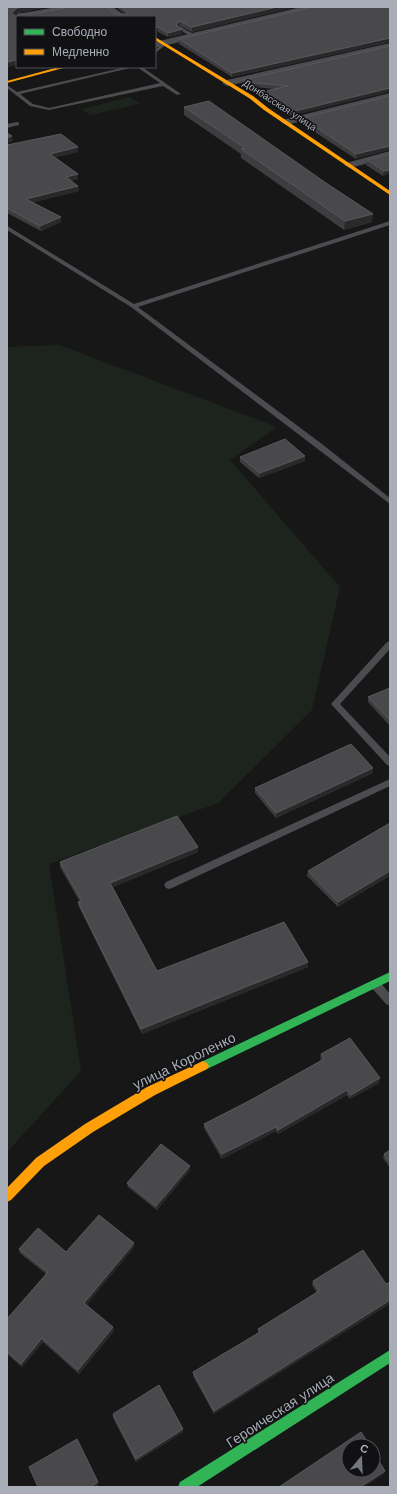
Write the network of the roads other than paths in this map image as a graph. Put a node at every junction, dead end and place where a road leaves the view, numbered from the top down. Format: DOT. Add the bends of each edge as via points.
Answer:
graph roads {
  1 [pos="70,7"];
  2 [pos="107,7"];
  3 [pos="312,7"];
  4 [pos="23,16"];
  5 [pos="120,16"];
  6 [pos="180,28"];
  7 [pos="194,36"];
  8 [pos="159,43"];
  9 [pos="390,46"];
  10 [pos="61,68"];
  11 [pos="128,68"];
  12 [pos="140,68"];
  13 [pos="7,82"];
  14 [pos="227,83"];
  15 [pos="164,84"];
  16 [pos="7,86"];
  17 [pos="17,94"];
  18 [pos="179,94"];
  19 [pos="390,96"];
  20 [pos="286,122"];
  21 [pos="17,124"];
  22 [pos="7,126"];
  23 [pos="390,154"];
  24 [pos="350,165"];
  25 [pos="390,193"];
  26 [pos="390,223"];
  27 [pos="7,228"];
  28 [pos="133,306"];
  29 [pos="390,502"];
  30 [pos="390,644"];
  31 [pos="390,763"];
  32 [pos="390,782"];
  33 [pos="169,885"];
  34 [pos="390,976"];
  35 [pos="375,984"];
  36 [pos="390,1001"];
  37 [pos="7,1196"];
  38 [pos="390,1356"];
  39 [pos="185,1487"];
  1 -- 4 [label="street"];
  2 -- 5 [label="street"];
  3 -- 7 [label="street"];
  6 -- 7 [label="lane"];
  7 -- 8 [label="street"];
  8 -- 14 [label="street, Донбасская улица"];
  9 -- 14 [label="street"];
  10 -- 13 [label="street"];
  11 -- 17 [label="lane"];
  12 -- 15 [label="lane"];
  14 -- 20 [label="street, Донбасская улица"];
  15 -- 17 [label="lane" via="49,109 33,106"];
  15 -- 18 [label="lane"];
  16 -- 17 [label="lane"];
  19 -- 20 [label="street"];
  20 -- 24 [label="street, Донбасская улица"];
  21 -- 22 [label="lane"];
  23 -- 24 [label="street"];
  24 -- 25 [label="street, Донбасская улица"];
  26 -- 28 [label="lane"];
  27 -- 28 [label="lane"];
  28 -- 29 [label="lane"];
  30 -- 31 [label="lane" via="336,704"];
  32 -- 33 [label="lane"];
  34 -- 35 [label="street, улица Короленко"];
  35 -- 36 [label="lane"];
  35 -- 37 [label="street, улица Короленко" via="151,1092 89,1128 40,1162"];
  38 -- 39 [label="street, Героическая улица"];
}
